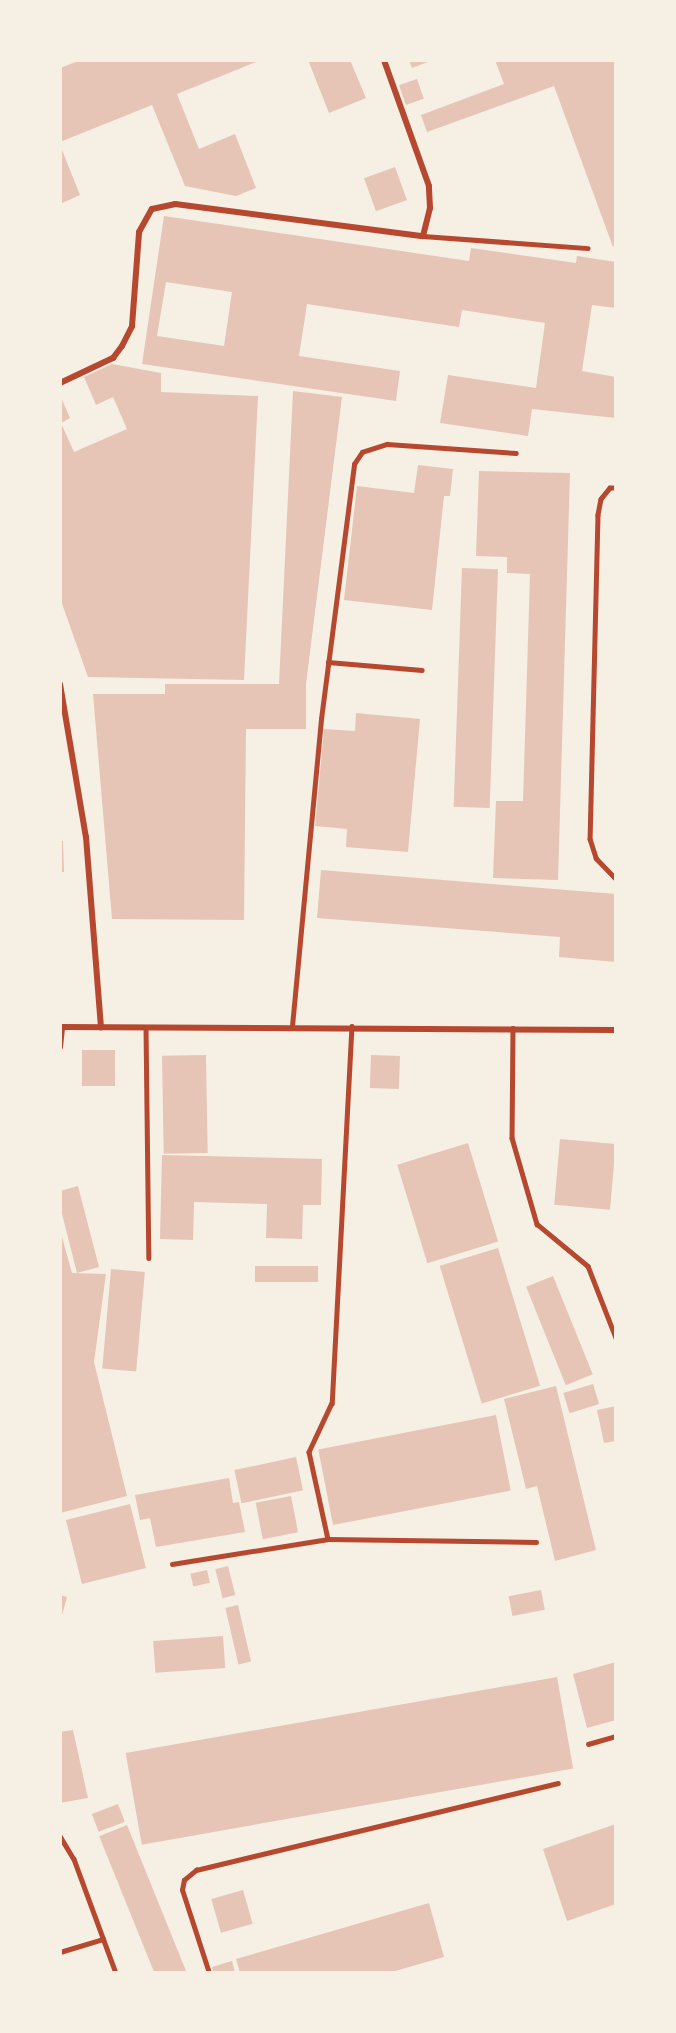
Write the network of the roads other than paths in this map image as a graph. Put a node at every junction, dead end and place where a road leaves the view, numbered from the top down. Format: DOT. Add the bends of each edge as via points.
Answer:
graph roads {
  1 [pos="384,60"];
  2 [pos="423,236"];
  3 [pos="588,248"];
  4 [pos="60,383"];
  5 [pos="516,453"];
  6 [pos="616,488"];
  7 [pos="328,662"];
  8 [pos="423,670"];
  9 [pos="60,684"];
  10 [pos="616,879"];
  11 [pos="292,1026"];
  12 [pos="352,1026"];
  13 [pos="61,1027"];
  14 [pos="101,1027"];
  15 [pos="146,1027"];
  16 [pos="513,1028"];
  17 [pos="616,1030"];
  18 [pos="60,1047"];
  19 [pos="149,1258"];
  20 [pos="616,1338"];
  21 [pos="328,1539"];
  22 [pos="536,1542"];
  23 [pos="172,1564"];
  24 [pos="616,1736"];
  25 [pos="588,1744"];
  26 [pos="558,1783"];
  27 [pos="60,1836"];
  28 [pos="103,1939"];
  29 [pos="60,1952"];
  30 [pos="116,1973"];
  31 [pos="209,1973"];
  1 -- 2 [label="street" via="429,186 430,208"];
  2 -- 3 [label="lane"];
  2 -- 4 [label="street" via="176,204 152,209 139,232 132,326 122,346 113,358"];
  5 -- 7 [label="lane" via="387,444 362,452 354,464"];
  6 -- 10 [label="lane" via="610,488 601,500 598,515 590,812 590,839 596,858"];
  7 -- 8 [label="lane"];
  7 -- 11 [label="lane"];
  9 -- 14 [label="street" via="86,837"];
  11 -- 12 [label="street"];
  11 -- 15 [label="street"];
  12 -- 16 [label="street"];
  12 -- 21 [label="lane" via="332,1403 309,1452"];
  13 -- 14 [label="street"];
  13 -- 18 [label="lane"];
  14 -- 15 [label="street"];
  15 -- 19 [label="lane"];
  16 -- 17 [label="street"];
  16 -- 20 [label="lane" via="512,1138 537,1224 588,1266"];
  21 -- 22 [label="lane"];
  21 -- 23 [label="lane"];
  24 -- 25 [label="lane"];
  26 -- 31 [label="lane" via="196,1870 184,1880 182,1890"];
  27 -- 28 [label="lane" via="74,1859"];
  28 -- 29 [label="lane"];
  28 -- 30 [label="lane"];
}
